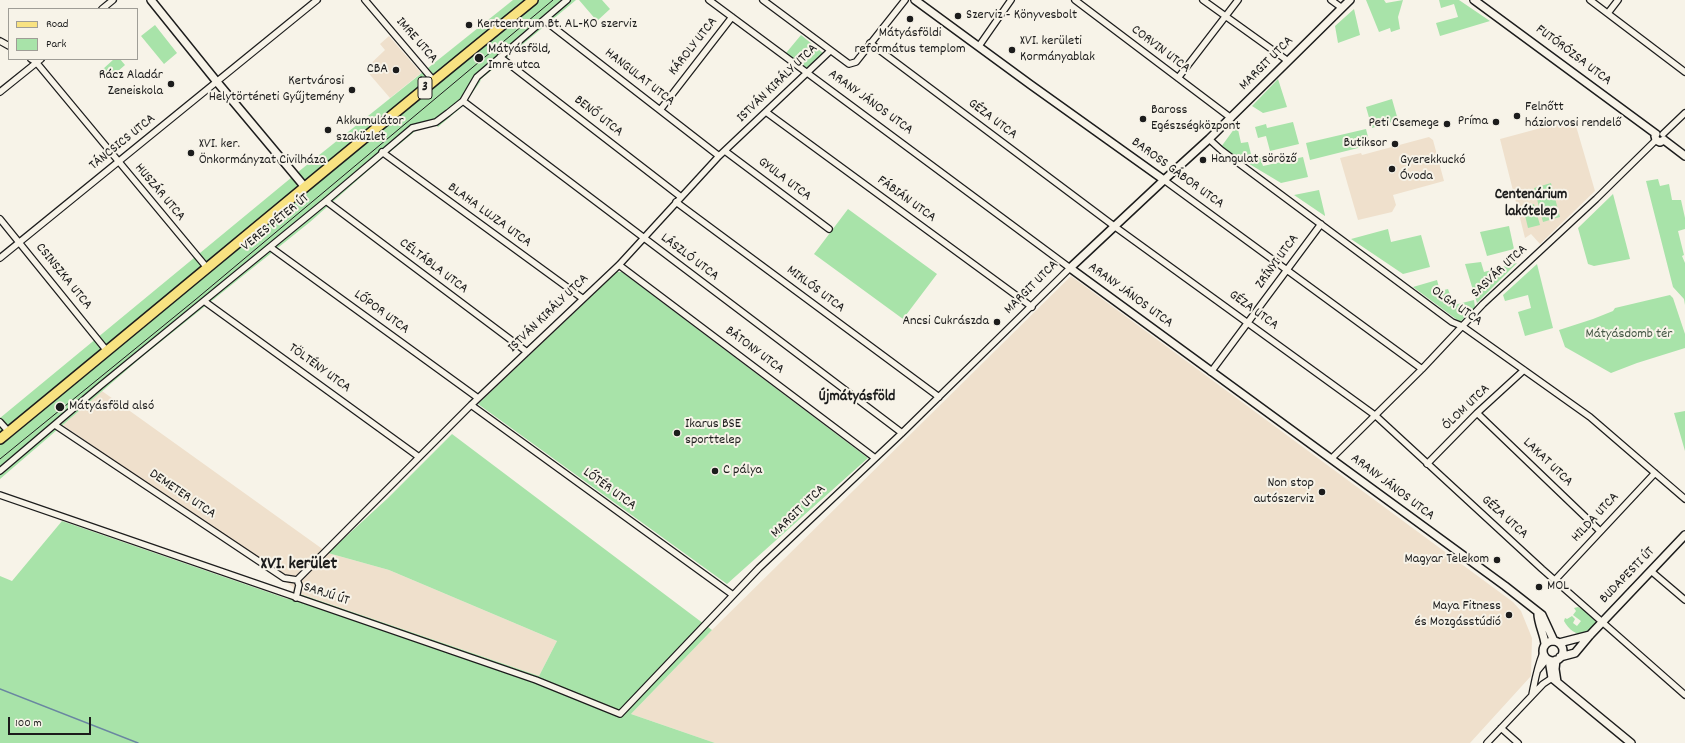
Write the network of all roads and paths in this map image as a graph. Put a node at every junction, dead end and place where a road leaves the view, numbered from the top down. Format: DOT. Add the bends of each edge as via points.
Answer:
graph roads {
  1 [pos="113,0"];
  2 [pos="151,0"];
  3 [pos="317,0"];
  4 [pos="365,0"];
  5 [pos="533,0"];
  6 [pos="567,0"];
  7 [pos="709,0"];
  8 [pos="763,0"];
  9 [pos="905,0"];
  10 [pos="915,0"];
  11 [pos="1012,0"];
  12 [pos="1075,0"];
  13 [pos="1203,0"];
  14 [pos="1238,0"];
  15 [pos="1330,0"];
  16 [pos="1350,0"];
  17 [pos="1474,0"];
  18 [pos="1590,0"];
  19 [pos="1618,0"];
  20 [pos="103,8"];
  21 [pos="1342,8"];
  22 [pos="1608,14"];
  23 [pos="732,17"];
  24 [pos="1225,17"];
  25 [pos="544,20"];
  26 [pos="870,43"];
  27 [pos="979,46"];
  28 [pos="830,51"];
  29 [pos="500,57"];
  30 [pos="39,61"];
  31 [pos="1288,61"];
  32 [pos="1685,72"];
  33 [pos="807,73"];
  34 [pos="1178,78"];
  35 [pos="434,80"];
  36 [pos="217,82"];
  37 [pos="0,92"];
  38 [pos="463,101"];
  39 [pos="660,110"];
  40 [pos="766,112"];
  41 [pos="1685,113"];
  42 [pos="1231,118"];
  43 [pos="1660,137"];
  44 [pos="1209,139"];
  45 [pos="725,151"];
  46 [pos="382,152"];
  47 [pos="719,156"];
  48 [pos="1685,156"];
  49 [pos="118,162"];
  50 [pos="1164,180"];
  51 [pos="304,186"];
  52 [pos="681,197"];
  53 [pos="326,201"];
  54 [pos="676,202"];
  55 [pos="0,218"];
  56 [pos="1320,224"];
  57 [pos="1114,226"];
  58 [pos="828,229"];
  59 [pos="643,238"];
  60 [pos="20,242"];
  61 [pos="270,247"];
  62 [pos="0,258"];
  63 [pos="619,265"];
  64 [pos="1070,268"];
  65 [pos="208,269"];
  66 [pos="1287,270"];
  67 [pos="582,298"];
  68 [pos="204,301"];
  69 [pos="1032,307"];
  70 [pos="1248,322"];
  71 [pos="1462,326"];
  72 [pos="107,351"];
  73 [pos="527,352"];
  74 [pos="1422,369"];
  75 [pos="1524,370"];
  76 [pos="1211,372"];
  77 [pos="939,397"];
  78 [pos="478,398"];
  79 [pos="471,405"];
  80 [pos="1477,413"];
  81 [pos="1376,416"];
  82 [pos="0,422"];
  83 [pos="55,425"];
  84 [pos="8,432"];
  85 [pos="902,433"];
  86 [pos="0,439"];
  87 [pos="419,457"];
  88 [pos="875,458"];
  89 [pos="1331,459"];
  90 [pos="1427,464"];
  91 [pos="0,471"];
  92 [pos="1655,473"];
  93 [pos="0,495"];
  94 [pos="1685,499"];
  95 [pos="1600,531"];
  96 [pos="1685,536"];
  97 [pos="1651,571"];
  98 [pos="297,580"];
  99 [pos="1555,580"];
  100 [pos="733,595"];
  101 [pos="296,598"];
  102 [pos="1685,600"];
  103 [pos="1538,612"];
  104 [pos="1602,623"];
  105 [pos="1590,635"];
  106 [pos="1557,642"];
  107 [pos="1545,644"];
  108 [pos="1551,658"];
  109 [pos="1555,680"];
  110 [pos="1685,695"];
  111 [pos="1532,697"];
  112 [pos="620,714"];
  113 [pos="1501,728"];
  114 [pos="1487,743"];
  115 [pos="1518,743"];
  116 [pos="1631,743"];
  1 -- 20 [label="street"];
  2 -- 36 [label="street"];
  3 -- 36 [label="street, TÁNCSICS UTCA"];
  4 -- 35 [label="street, IMRE UTCA"];
  5 -- 35 [label="main road, VERES PÉTER ÚT / 3"];
  6 -- 25 [label="street, VERES PÉTER ÚT"];
  7 -- 23 [label="street, ARANY JÁNOS UTCA"];
  8 -- 28 [label="street"];
  9 -- 26 [label="street"];
  10 -- 27 [label="street, BAROSS GÁBOR UTCA"];
  11 -- 27 [label="street"];
  12 -- 34 [label="street, CORVIN UTCA"];
  13 -- 24 [label="street"];
  14 -- 24 [label="street"];
  15 -- 21 [label="street"];
  16 -- 21 [label="street, MARGIT UTCA"];
  17 -- 43 [label="street, FUTÓRÓZSA UTCA"];
  18 -- 22 [label="street"];
  19 -- 22 [label="street"];
  21 -- 31 [label="street, MARGIT UTCA"];
  22 -- 32 [label="street"];
  23 -- 33 [label="street, ARANY JÁNOS UTCA"];
  23 -- 39 [label="street, KÁROLY UTCA"];
  24 -- 31 [label="street"];
  24 -- 34 [label="street"];
  25 -- 29 [label="street, VERES PÉTER ÚT"];
  25 -- 39 [label="street, HANGULAT UTCA"];
  26 -- 28 [label="street" via="856,62 849,64"];
  26 -- 57 [label="street, GÉZA UTCA"];
  27 -- 50 [label="street, BAROSS GÁBOR UTCA"];
  28 -- 33 [label="street, ISTVÁN KIRÁLY UTCA"];
  29 -- 38 [label="street, VERES PÉTER ÚT" via="476,78"];
  29 -- 52 [label="street, BENŐ UTCA"];
  30 -- 37 [label="street"];
  30 -- 49 [label="street, HUSZÁR UTCA"];
  31 -- 42 [label="street, MARGIT UTCA"];
  33 -- 40 [label="street, ISTVÁN KIRÁLY UTCA"];
  33 -- 64 [label="street, ARANY JÁNOS UTCA"];
  34 -- 42 [label="street, CORVIN UTCA"];
  35 -- 51 [label="main road, VERES PÉTER ÚT / 3"];
  36 -- 49 [label="street, TÁNCSICS UTCA"];
  36 -- 51 [label="street"];
  38 -- 46 [label="street, VERES PÉTER ÚT" via="436,122 412,128"];
  38 -- 59 [label="street, LÁSZLÓ UTCA"];
  39 -- 47 [label="street, HANGULAT UTCA"];
  40 -- 45 [label="street, ISTVÁN KIRÁLY UTCA"];
  40 -- 69 [label="street, FÁBIÁN UTCA"];
  41 -- 43 [label="street, SASVÁR UTCA"];
  42 -- 44 [label="street, MARGIT UTCA"];
  43 -- 48 [label="street, FUTÓRÓZSA UTCA"];
  43 -- 71 [label="street, SASVÁR UTCA"];
  44 -- 50 [label="street, MARGIT UTCA"];
  44 -- 56 [label="street, OLGA UTCA"];
  45 -- 47 [label="street, ISTVÁN KIRÁLY UTCA"];
  45 -- 58 [label="street, GYULA UTCA"];
  46 -- 53 [label="street, VERES PÉTER ÚT"];
  46 -- 67 [label="street, BLAHA LUJZA UTCA"];
  47 -- 52 [label="street, ISTVÁN KIRÁLY UTCA"];
  49 -- 60 [label="street, TÁNCSICS UTCA"];
  49 -- 65 [label="street, HUSZÁR UTCA"];
  50 -- 57 [label="street, MARGIT UTCA"];
  50 -- 66 [label="street, BAROSS GÁBOR UTCA"];
  51 -- 65 [label="main road, VERES PÉTER ÚT / 3"];
  52 -- 54 [label="street, ISTVÁN KIRÁLY UTCA"];
  53 -- 61 [label="street, VERES PÉTER ÚT"];
  53 -- 73 [label="street, CÉLTÁBLA UTCA"];
  54 -- 59 [label="street, ISTVÁN KIRÁLY UTCA"];
  54 -- 77 [label="street, MIKLÓS UTCA"];
  55 -- 60 [label="street, CSINSZKA UTCA"];
  56 -- 66 [label="street, ZRÍNYI UTCA"];
  56 -- 71 [label="street, OLGA UTCA" via="1452,322"];
  57 -- 64 [label="street, MARGIT UTCA"];
  57 -- 70 [label="street, GÉZA UTCA"];
  59 -- 63 [label="street, ISTVÁN KIRÁLY UTCA"];
  59 -- 85 [label="street, LÁSZLÓ UTCA"];
  60 -- 62 [label="street, TÁNCSICS UTCA"];
  60 -- 72 [label="street, CSINSZKA UTCA"];
  61 -- 68 [label="street, VERES PÉTER ÚT"];
  61 -- 78 [label="street, LŐPOR UTCA"];
  63 -- 67 [label="street, ISTVÁN KIRÁLY UTCA"];
  63 -- 88 [label="street, BÁTONY UTCA"];
  64 -- 69 [label="street, MARGIT UTCA"];
  64 -- 76 [label="street, ARANY JÁNOS UTCA"];
  65 -- 72 [label="main road, VERES PÉTER ÚT / 3"];
  66 -- 70 [label="street, ZRÍNYI UTCA"];
  66 -- 74 [label="street, BAROSS GÁBOR UTCA"];
  67 -- 73 [label="street, ISTVÁN KIRÁLY UTCA"];
  68 -- 83 [label="street, VERES PÉTER ÚT"];
  68 -- 87 [label="street, TÖLTÉNY UTCA"];
  69 -- 77 [label="street, MARGIT UTCA"];
  70 -- 76 [label="street, ZRÍNYI UTCA"];
  70 -- 81 [label="street, GÉZA UTCA"];
  71 -- 74 [label="street, SASVÁR UTCA"];
  71 -- 75 [label="street, OLGA UTCA"];
  72 -- 84 [label="main road, VERES PÉTER ÚT / 3"];
  73 -- 78 [label="street, ISTVÁN KIRÁLY UTCA"];
  74 -- 81 [label="street, SASVÁR UTCA"];
  75 -- 80 [label="street, ÓLOM UTCA"];
  75 -- 92 [label="street, OLGA UTCA" via="1590,417"];
  76 -- 89 [label="street, ARANY JÁNOS UTCA"];
  77 -- 85 [label="street, MARGIT UTCA"];
  78 -- 79 [label="street, ISTVÁN KIRÁLY UTCA"];
  79 -- 87 [label="street, ISTVÁN KIRÁLY UTCA"];
  79 -- 100 [label="street, LŐTÉR UTCA"];
  80 -- 90 [label="street, ÓLOM UTCA"];
  80 -- 95 [label="street, LAKAT UTCA"];
  81 -- 89 [label="street, SASVÁR UTCA"];
  81 -- 90 [label="street, GÉZA UTCA"];
  82 -- 84 [label="street"];
  83 -- 91 [label="street, VERES PÉTER ÚT"];
  83 -- 98 [label="street, DEMETER UTCA" via="284,578"];
  84 -- 86 [label="main road, VERES PÉTER ÚT / 3"];
  85 -- 88 [label="street, MARGIT UTCA"];
  87 -- 98 [label="street, ISTVÁN KIRÁLY UTCA"];
  88 -- 100 [label="street, MARGIT UTCA"];
  89 -- 103 [label="street, ARANY JÁNOS UTCA"];
  90 -- 99 [label="street, GÉZA UTCA"];
  92 -- 94 [label="street, OLGA UTCA"];
  92 -- 95 [label="street, HILDA UTCA"];
  93 -- 101 [label="street, SARJÚ ÚT"];
  95 -- 99 [label="street, HILDA UTCA"];
  96 -- 97 [label="street, BUDAPESTI ÚT"];
  97 -- 102 [label="street"];
  97 -- 104 [label="street, BUDAPESTI ÚT"];
  98 -- 101 [label="street" via="299,585"];
  99 -- 104 [label="street, GÉZA UTCA"];
  100 -- 112 [label="street, MARGIT UTCA"];
  101 -- 112 [label="street, SARJÚ ÚT" via="536,680"];
  103 -- 106 [label="street, ARANY JÁNOS UTCA"];
  103 -- 107 [label="street" via="1537,617"];
  104 -- 105 [label="street, BUDAPESTI ÚT"];
  104 -- 110 [label="street, GÉZA UTCA"];
  105 -- 106 [label="street"];
  105 -- 108 [label="street, BUDAPESTI ÚT" via="1575,653"];
  106 -- 107 [label="street" via="1549,641"];
  106 -- 108 [label="street" via="1562,649"];
  107 -- 108 [label="street"];
  108 -- 109 [label="street"];
  108 -- 111 [label="street" via="1536,668"];
  109 -- 111 [label="street" via="1543,684"];
  109 -- 116 [label="street"];
  111 -- 113 [label="street"];
  113 -- 114 [label="street"];
  113 -- 115 [label="street"];
}
